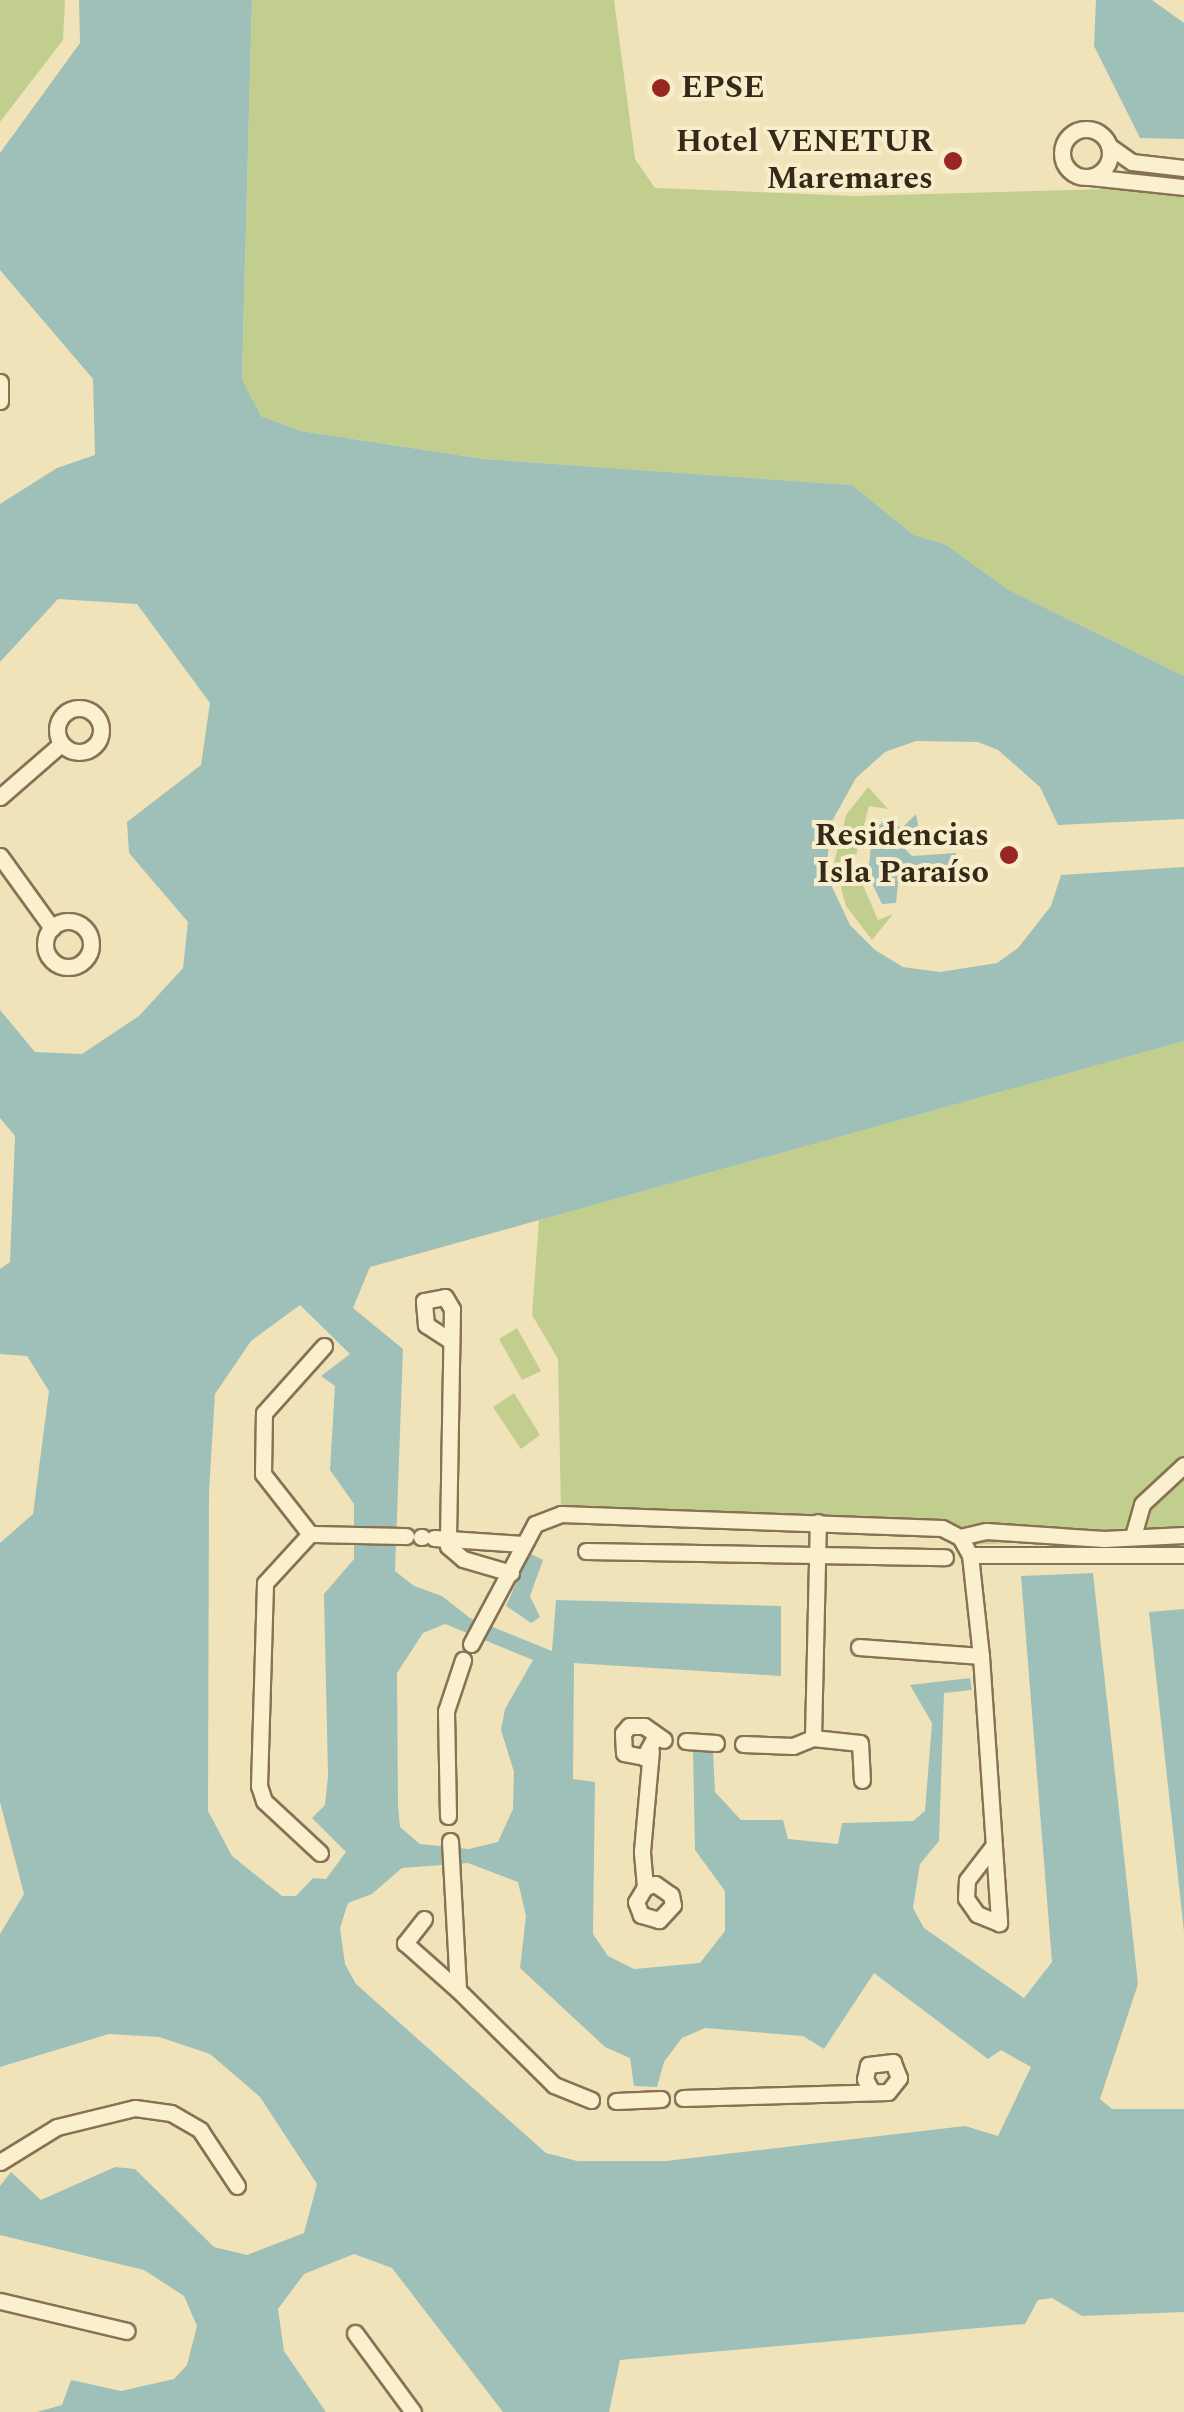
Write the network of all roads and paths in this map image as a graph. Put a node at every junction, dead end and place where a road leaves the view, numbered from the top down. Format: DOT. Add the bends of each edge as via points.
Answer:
graph roads {
  1 [pos="1109,146"];
  2 [pos="1152,166"];
  3 [pos="1184,168"];
  4 [pos="1090,177"];
  5 [pos="1151,186"];
  6 [pos="1184,187"];
  7 [pos="0,382"];
  8 [pos="0,401"];
  9 [pos="61,744"];
  10 [pos="0,797"];
  11 [pos="0,856"];
  12 [pos="52,928"];
  13 [pos="451,1340"];
  14 [pos="324,1346"];
  15 [pos="1184,1465"];
  16 [pos="818,1522"];
  17 [pos="310,1534"];
  18 [pos="1184,1535"];
  19 [pos="421,1537"];
  20 [pos="1129,1537"];
  21 [pos="960,1538"];
  22 [pos="523,1544"];
  23 [pos="586,1551"];
  24 [pos="816,1555"];
  25 [pos="970,1555"];
  26 [pos="1184,1555"];
  27 [pos="1127,1556"];
  28 [pos="945,1557"];
  29 [pos="511,1573"];
  30 [pos="473,1641"];
  31 [pos="858,1647"];
  32 [pos="981,1656"];
  33 [pos="463,1660"];
  34 [pos="813,1738"];
  35 [pos="686,1740"];
  36 [pos="656,1743"];
  37 [pos="716,1743"];
  38 [pos="743,1744"];
  39 [pos="862,1780"];
  40 [pos="448,1816"];
  41 [pos="450,1842"];
  42 [pos="994,1845"];
  43 [pos="320,1853"];
  44 [pos="646,1886"];
  45 [pos="424,1918"];
  46 [pos="458,1990"];
  47 [pos="871,2090"];
  48 [pos="683,2098"];
  49 [pos="659,2099"];
  50 [pos="592,2100"];
  51 [pos="624,2100"];
  52 [pos="0,2162"];
  53 [pos="236,2186"];
  54 [pos="0,2300"];
  55 [pos="128,2331"];
  56 [pos="355,2334"];
  57 [pos="410,2411"];
  1 -- 2 [label="street"];
  1 -- 4 [label="street" via="1104,170"];
  1 -- 4 [label="street" via="1089,129 1066,140 1067,168"];
  2 -- 3 [label="street"];
  2 -- 5 [label="street"];
  4 -- 5 [label="street"];
  5 -- 6 [label="street"];
  7 -- 8 [label="street"];
  9 -- 10 [label="street"];
  11 -- 12 [label="street"];
  13 -- 19 [label="street"];
  14 -- 17 [label="street" via="264,1413 263,1474"];
  15 -- 20 [label="street" via="1142,1504"];
  16 -- 21 [label="street" via="924,1523"];
  16 -- 22 [label="street" via="561,1514 536,1524"];
  16 -- 24 [label="street"];
  17 -- 19 [label="street"];
  17 -- 43 [label="street" via="265,1583 260,1786 264,1800"];
  18 -- 20 [label="street"];
  19 -- 22 [label="street"];
  19 -- 29 [label="street"];
  20 -- 21 [label="street" via="986,1532"];
  20 -- 27 [label="street"];
  21 -- 25 [label="street"];
  22 -- 29 [label="street"];
  23 -- 24 [label="street"];
  24 -- 28 [label="street"];
  24 -- 34 [label="street"];
  25 -- 27 [label="street"];
  25 -- 32 [label="street"];
  26 -- 27 [label="street"];
  29 -- 30 [label="street"];
  31 -- 32 [label="street"];
  32 -- 42 [label="street"];
  33 -- 40 [label="street" via="446,1711"];
  34 -- 38 [label="street" via="792,1746"];
  34 -- 39 [label="street" via="860,1743"];
  35 -- 37 [label="street"];
  36 -- 44 [label="street" via="642,1851"];
  41 -- 46 [label="street"];
  45 -- 46 [label="street" via="405,1944"];
  46 -- 50 [label="street" via="554,2085"];
  47 -- 48 [label="street"];
  49 -- 51 [label="street"];
  52 -- 53 [label="street" via="57,2127 135,2108 171,2113 200,2130"];
  54 -- 55 [label="street"];
  56 -- 57 [label="street"];
}
